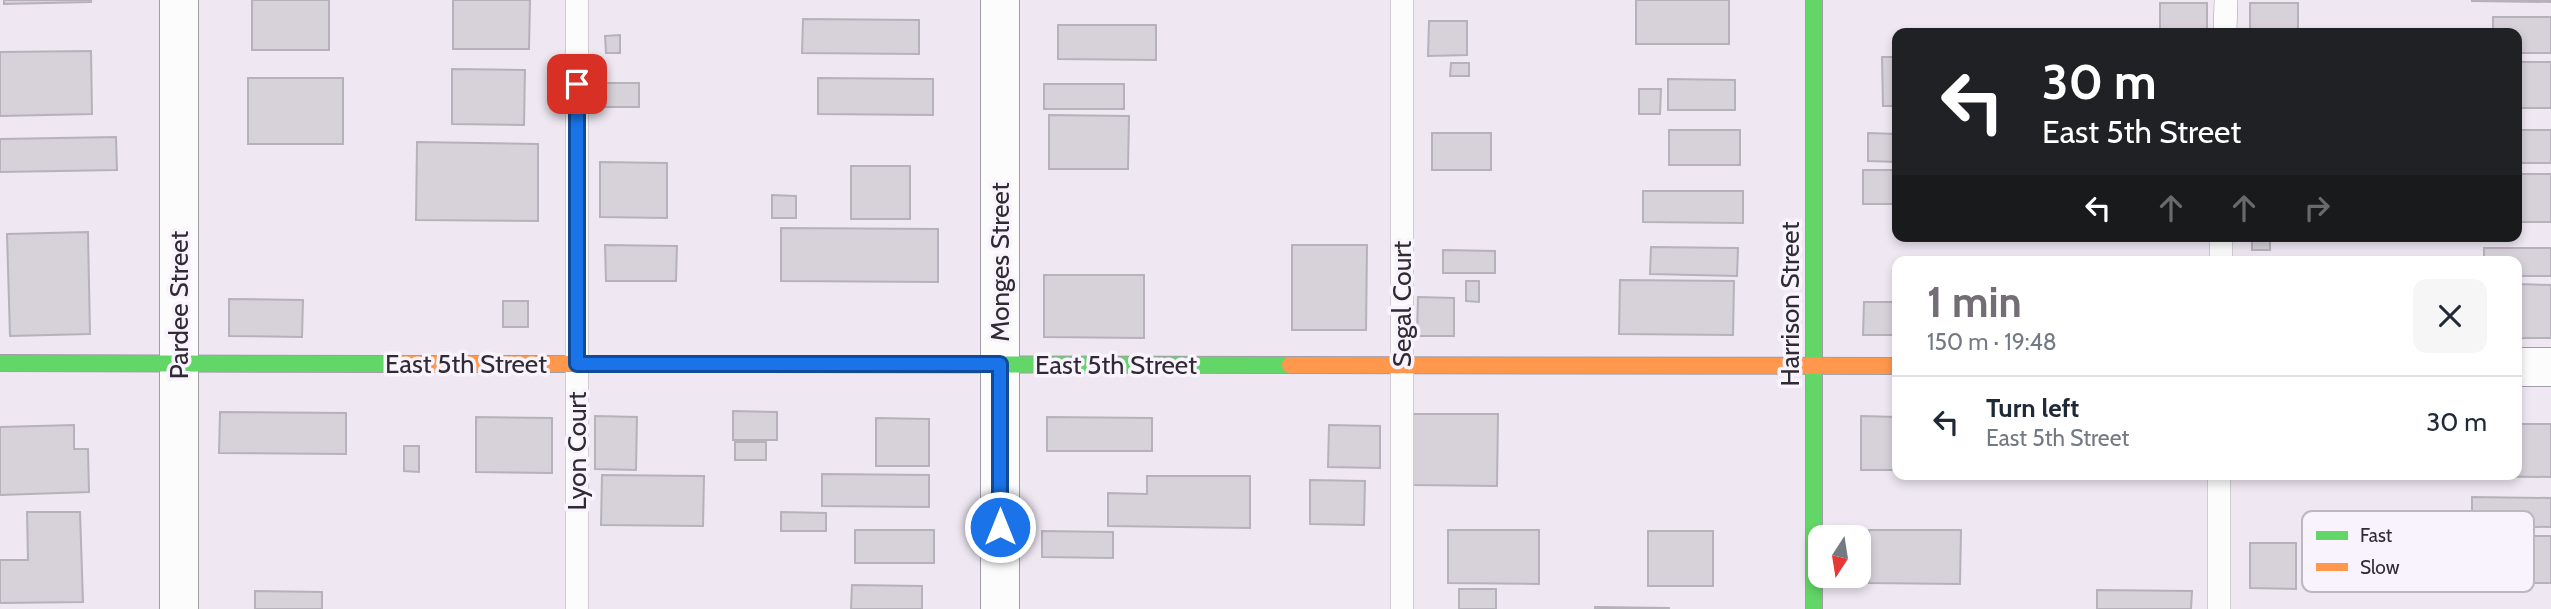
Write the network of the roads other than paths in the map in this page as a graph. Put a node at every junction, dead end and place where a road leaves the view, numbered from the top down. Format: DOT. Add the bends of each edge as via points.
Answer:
graph roads {
  1 [pos="179,0"];
  2 [pos="577,0"];
  3 [pos="1000,0"];
  4 [pos="1402,0"];
  5 [pos="1814,0"];
  6 [pos="2226,0"];
  7 [pos="2225,28"];
  8 [pos="0,363"];
  9 [pos="179,363"];
  10 [pos="577,364"];
  11 [pos="1000,364"];
  12 [pos="1402,365"];
  13 [pos="1814,366"];
  14 [pos="1892,366"];
  15 [pos="2522,367"];
  16 [pos="2551,367"];
  17 [pos="2219,480"];
  18 [pos="179,609"];
  19 [pos="577,609"];
  20 [pos="1000,609"];
  21 [pos="1402,609"];
  22 [pos="1814,609"];
  23 [pos="2219,609"];
  1 -- 9 [label="street, Pardee Street"];
  2 -- 10 [label="lane, Lyon Court"];
  3 -- 11 [label="street, Monges Street"];
  4 -- 12 [label="lane, Segal Court"];
  5 -- 13 [label="street, Harrison Street"];
  6 -- 7 [label="lane"];
  8 -- 9 [label="street, East 5th Street"];
  9 -- 10 [label="street, East 5th Street"];
  9 -- 18 [label="street, Pardee Street"];
  10 -- 11 [label="street, East 5th Street"];
  10 -- 19 [label="lane, Lyon Court"];
  11 -- 12 [label="street, East 5th Street"];
  11 -- 20 [label="street, Monges Street"];
  12 -- 13 [label="street, East 5th Street"];
  12 -- 21 [label="lane, Segal Court"];
  13 -- 14 [label="street, East 5th Street"];
  13 -- 22 [label="street, Harrison Street"];
  15 -- 16 [label="street"];
  17 -- 23 [label="lane"];
}
